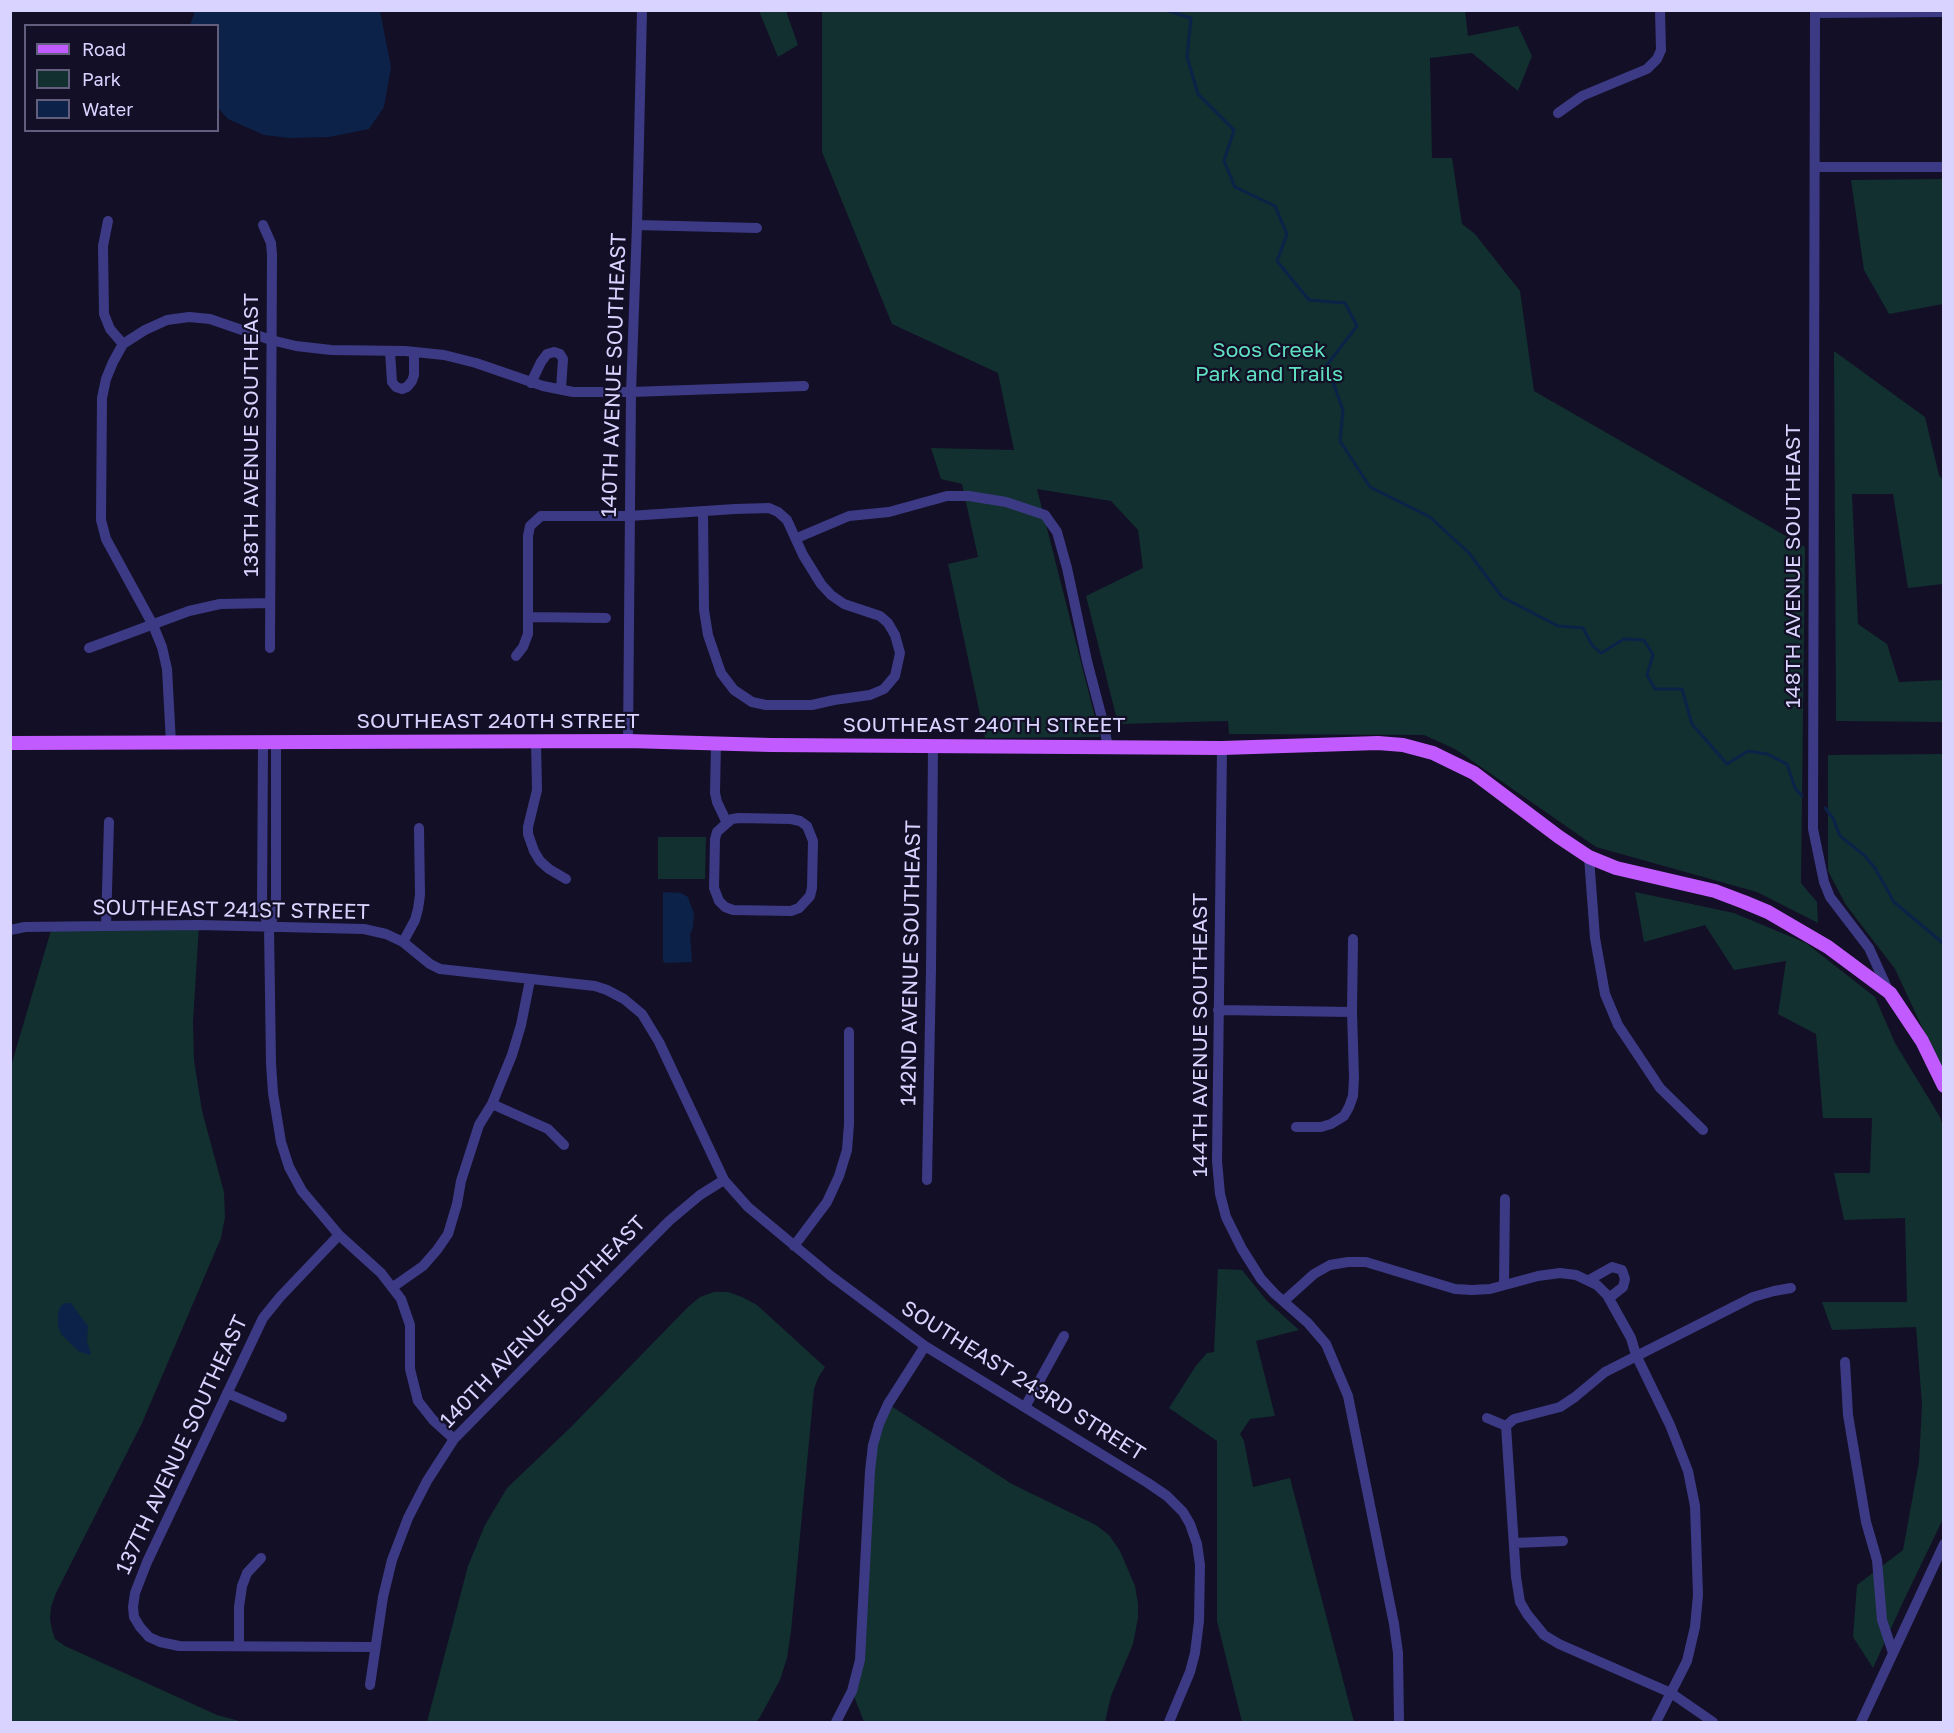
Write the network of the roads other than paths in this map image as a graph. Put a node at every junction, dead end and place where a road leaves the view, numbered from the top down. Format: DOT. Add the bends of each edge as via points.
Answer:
graph roads {
  1 [pos="642,10"];
  2 [pos="1660,10"];
  3 [pos="1815,12"];
  4 [pos="1944,12"];
  5 [pos="1558,112"];
  6 [pos="1815,167"];
  7 [pos="1944,167"];
  8 [pos="108,220"];
  9 [pos="263,225"];
  10 [pos="637,225"];
  11 [pos="757,228"];
  12 [pos="271,340"];
  13 [pos="123,344"];
  14 [pos="390,351"];
  15 [pos="414,352"];
  16 [pos="531,383"];
  17 [pos="804,387"];
  18 [pos="561,389"];
  19 [pos="631,392"];
  20 [pos="703,511"];
  21 [pos="629,516"];
  22 [pos="797,538"];
  23 [pos="270,603"];
  24 [pos="528,617"];
  25 [pos="606,618"];
  26 [pos="153,625"];
  27 [pos="89,648"];
  28 [pos="270,648"];
  29 [pos="516,656"];
  30 [pos="628,741"];
  31 [pos="536,742"];
  32 [pos="10,743"];
  33 [pos="171,743"];
  34 [pos="270,743"];
  35 [pos="716,743"];
  36 [pos="933,747"];
  37 [pos="1108,747"];
  38 [pos="1222,748"];
  39 [pos="109,822"];
  40 [pos="727,822"];
  41 [pos="419,828"];
  42 [pos="1589,857"];
  43 [pos="566,879"];
  44 [pos="106,926"];
  45 [pos="269,927"];
  46 [pos="10,930"];
  47 [pos="1353,939"];
  48 [pos="403,942"];
  49 [pos="530,980"];
  50 [pos="1890,993"];
  51 [pos="1218,1010"];
  52 [pos="1352,1012"];
  53 [pos="849,1032"];
  54 [pos="1944,1086"];
  55 [pos="492,1104"];
  56 [pos="1296,1127"];
  57 [pos="1703,1130"];
  58 [pos="564,1146"];
  59 [pos="724,1180"];
  60 [pos="927,1180"];
  61 [pos="1505,1199"];
  62 [pos="339,1235"];
  63 [pos="794,1246"];
  64 [pos="1589,1280"];
  65 [pos="1504,1284"];
  66 [pos="393,1287"];
  67 [pos="1791,1288"];
  68 [pos="1609,1298"];
  69 [pos="1284,1301"];
  70 [pos="1064,1336"];
  71 [pos="925,1346"];
  72 [pos="1636,1355"];
  73 [pos="1845,1362"];
  74 [pos="227,1393"];
  75 [pos="1025,1407"];
  76 [pos="282,1418"];
  77 [pos="1487,1418"];
  78 [pos="1506,1426"];
  79 [pos="454,1439"];
  80 [pos="1563,1542"];
  81 [pos="1514,1544"];
  82 [pos="1944,1545"];
  83 [pos="261,1558"];
  84 [pos="239,1646"];
  85 [pos="375,1647"];
  86 [pos="1893,1653"];
  87 [pos="369,1685"];
  88 [pos="1671,1693"];
  89 [pos="836,1722"];
  90 [pos="1169,1722"];
  91 [pos="1399,1722"];
  92 [pos="1656,1722"];
  93 [pos="1713,1722"];
  94 [pos="1861,1722"];
  1 -- 10 [label="street, 140TH AVENUE SOUTHEAST"];
  2 -- 5 [label="street" via="1661,50 1657,59 1647,69 1582,96"];
  3 -- 4 [label="street"];
  3 -- 6 [label="street, 148TH AVENUE SOUTHEAST"];
  6 -- 7 [label="street"];
  6 -- 50 [label="street, 148TH AVENUE SOUTHEAST" via="1813,829 1830,897 1869,948"];
  8 -- 13 [label="street" via="103,246 104,314"];
  9 -- 12 [label="street, 138TH AVENUE SOUTHEAST" via="272,255"];
  10 -- 11 [label="street"];
  10 -- 19 [label="street, 140TH AVENUE SOUTHEAST"];
  12 -- 13 [label="street" via="210,319 189,317 167,320"];
  12 -- 14 [label="street" via="331,350"];
  12 -- 23 [label="street, 138TH AVENUE SOUTHEAST"];
  13 -- 26 [label="street" via="112,362 102,398 101,520 114,556"];
  14 -- 15 [label="street"];
  14 -- 15 [label="street" via="392,382 402,389 414,375"];
  15 -- 16 [label="street" via="465,360"];
  16 -- 18 [label="street"];
  16 -- 18 [label="street" via="541,362 554,352 563,359"];
  17 -- 19 [label="street"];
  18 -- 19 [label="street"];
  19 -- 21 [label="street, 140TH AVENUE SOUTHEAST"];
  20 -- 21 [label="street"];
  20 -- 22 [label="street" via="769,508 788,520"];
  20 -- 22 [label="street" via="708,635 721,673 741,696 766,705 812,705 884,689 895,676 900,653 888,622 831,596 803,555"];
  21 -- 24 [label="street" via="548,515 535,520 528,536"];
  21 -- 30 [label="street, 140TH AVENUE SOUTHEAST"];
  22 -- 37 [label="street" via="849,516 889,512 947,496 969,496 1045,515 1057,532 1067,567"];
  23 -- 26 [label="street" via="220,604"];
  23 -- 28 [label="street, 138TH AVENUE SOUTHEAST"];
  24 -- 25 [label="street"];
  24 -- 29 [label="street" via="528,634"];
  26 -- 27 [label="street"];
  26 -- 33 [label="street" via="167,669"];
  30 -- 31 [label="main road, SOUTHEAST 240TH STREET"];
  30 -- 35 [label="main road, SOUTHEAST 240TH STREET"];
  31 -- 34 [label="main road, SOUTHEAST 240TH STREET"];
  31 -- 43 [label="street" via="537,790 528,834 540,861"];
  32 -- 33 [label="main road, SOUTHEAST 240TH STREET"];
  33 -- 34 [label="main road, SOUTHEAST 240TH STREET"];
  34 -- 45 [label="street" via="262,908"];
  35 -- 36 [label="main road, SOUTHEAST 240TH STREET"];
  35 -- 40 [label="street" via="715,794"];
  36 -- 37 [label="main road, SOUTHEAST 240TH STREET"];
  36 -- 60 [label="street, 142ND AVENUE SOUTHEAST"];
  37 -- 38 [label="main road, SOUTHEAST 240TH STREET"];
  38 -- 42 [label="main road, SOUTHEAST 240TH STREET" via="1378,743 1433,753 1474,772"];
  38 -- 51 [label="street, 144TH AVENUE SOUTHEAST"];
  39 -- 44 [label="street"];
  40 -- 40 [label="street" via="739,818 791,819 807,826 813,841 812,888 806,903 791,911 725,908 714,888 715,839"];
  41 -- 48 [label="street" via="420,895 415,920"];
  42 -- 50 [label="main road, SOUTHEAST 240TH STREET" via="1634,873 1715,891 1768,912 1828,946"];
  42 -- 57 [label="street" via="1595,938 1605,994 1618,1025 1660,1088"];
  44 -- 45 [label="street, SOUTHEAST 241ST STREET"];
  44 -- 46 [label="street, SOUTHEAST 241ST STREET"];
  45 -- 48 [label="street, SOUTHEAST 241ST STREET" via="364,929"];
  45 -- 62 [label="street" via="271,1063 281,1142 302,1191"];
  47 -- 52 [label="street"];
  48 -- 49 [label="street, SOUTHEAST 241ST STREET" via="440,969"];
  49 -- 55 [label="street" via="512,1055"];
  49 -- 59 [label="street, SOUTHEAST 241ST STREET" via="595,986 624,999 642,1014"];
  50 -- 54 [label="main road, 148TH AVENUE SOUTHEAST" via="1922,1041"];
  51 -- 52 [label="street"];
  51 -- 69 [label="street, 144TH AVENUE SOUTHEAST" via="1220,1194 1242,1249 1261,1279"];
  52 -- 56 [label="street" via="1354,1078 1349,1107 1344,1116 1331,1124"];
  53 -- 63 [label="street" via="847,1150 826,1202"];
  55 -- 58 [label="street" via="548,1130"];
  55 -- 66 [label="street" via="479,1125 448,1234 423,1266"];
  59 -- 63 [label="street, SOUTHEAST 243RD STREET" via="748,1207"];
  59 -- 79 [label="street, 140TH AVENUE SOUTHEAST" via="669,1221"];
  61 -- 65 [label="street"];
  62 -- 66 [label="street"];
  62 -- 74 [label="street, 137TH AVENUE SOUTHEAST" via="263,1318"];
  63 -- 71 [label="street, SOUTHEAST 243RD STREET"];
  64 -- 65 [label="street" via="1560,1273"];
  64 -- 68 [label="street"];
  64 -- 68 [label="street" via="1612,1267 1622,1270 1623,1287"];
  65 -- 69 [label="street" via="1490,1289 1455,1289 1365,1262 1348,1262 1330,1265 1314,1274"];
  66 -- 79 [label="street" via="409,1317 410,1369 418,1401"];
  67 -- 72 [label="street" via="1753,1297"];
  68 -- 72 [label="street"];
  69 -- 91 [label="street, 144TH AVENUE SOUTHEAST" via="1326,1344 1348,1396 1394,1624"];
  70 -- 75 [label="street"];
  71 -- 75 [label="street, SOUTHEAST 243RD STREET"];
  71 -- 89 [label="street" via="888,1404 873,1445 860,1660 852,1691"];
  72 -- 78 [label="street" via="1605,1372 1560,1407 1514,1419"];
  72 -- 88 [label="street" via="1688,1471 1695,1506 1695,1627 1687,1661"];
  73 -- 86 [label="street" via="1848,1415 1866,1522 1877,1560 1882,1620"];
  74 -- 76 [label="street"];
  74 -- 84 [label="street, 137TH AVENUE SOUTHEAST" via="140,1579 133,1607 140,1627 160,1642 179,1646"];
  75 -- 90 [label="street, SOUTHEAST 243RD STREET" via="1167,1496 1190,1524 1200,1564 1199,1621 1190,1672"];
  77 -- 78 [label="street"];
  78 -- 81 [label="street"];
  79 -- 85 [label="street, 140TH AVENUE SOUTHEAST" via="408,1518 392,1560"];
  80 -- 81 [label="street"];
  81 -- 88 [label="street" via="1520,1602 1544,1635"];
  82 -- 86 [label="street"];
  83 -- 84 [label="street" via="247,1573 242,1586"];
  84 -- 85 [label="street"];
  85 -- 87 [label="street, 140TH AVENUE SOUTHEAST"];
  86 -- 94 [label="street"];
  88 -- 92 [label="street"];
  88 -- 93 [label="street"];
}
